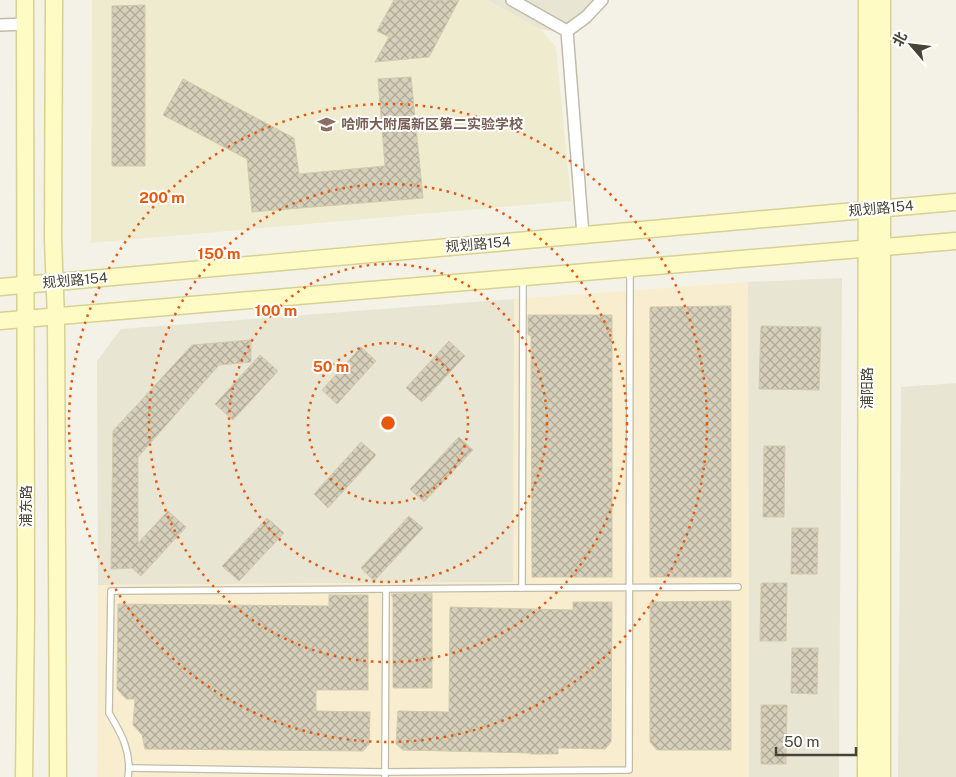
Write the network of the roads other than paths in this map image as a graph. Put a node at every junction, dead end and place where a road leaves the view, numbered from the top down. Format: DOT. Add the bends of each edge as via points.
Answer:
graph roads {
  1 [pos="25,0"];
  2 [pos="54,0"];
  3 [pos="512,0"];
  4 [pos="602,0"];
  5 [pos="867,0"];
  6 [pos="882,0"];
  7 [pos="25,24"];
  8 [pos="0,25"];
  9 [pos="567,31"];
  10 [pos="956,202"];
  11 [pos="874,209"];
  12 [pos="583,235"];
  13 [pos="956,241"];
  14 [pos="874,248"];
  15 [pos="630,269"];
  16 [pos="523,278"];
  17 [pos="54,282"];
  18 [pos="27,285"];
  19 [pos="0,287"];
  20 [pos="56,318"];
  21 [pos="26,319"];
  22 [pos="0,321"];
  23 [pos="738,587"];
  24 [pos="522,588"];
  25 [pos="386,589"];
  26 [pos="629,589"];
  27 [pos="130,768"];
  28 [pos="385,774"];
  29 [pos="629,774"];
  30 [pos="24,777"];
  31 [pos="58,777"];
  32 [pos="128,777"];
  33 [pos="866,777"];
  34 [pos="882,777"];
  1 -- 7 [label="main road, 浦东路"];
  2 -- 17 [label="main road"];
  3 -- 9 [label="street"];
  4 -- 9 [label="street"];
  5 -- 11 [label="main road, 浦阳路"];
  6 -- 11 [label="main road, 浦阳路"];
  7 -- 8 [label="street"];
  7 -- 18 [label="main road, 浦东路"];
  9 -- 12 [label="street"];
  10 -- 11 [label="main road, 规划路154"];
  11 -- 12 [label="main road, 规划路154"];
  11 -- 14 [label="main road, 浦阳路"];
  12 -- 17 [label="main road, 规划路154"];
  13 -- 14 [label="main road"];
  14 -- 15 [label="main road"];
  14 -- 33 [label="main road, 浦阳路"];
  14 -- 34 [label="main road, 浦阳路"];
  15 -- 16 [label="main road"];
  15 -- 26 [label="lane"];
  16 -- 20 [label="main road"];
  16 -- 24 [label="lane"];
  17 -- 18 [label="main road, 规划路154"];
  17 -- 20 [label="main road"];
  18 -- 19 [label="main road, 规划路154"];
  18 -- 21 [label="main road, 浦东路"];
  20 -- 21 [label="main road"];
  20 -- 31 [label="main road"];
  21 -- 22 [label="main road"];
  21 -- 30 [label="main road, 浦东路"];
  23 -- 26 [label="lane"];
  24 -- 25 [label="lane"];
  24 -- 26 [label="lane"];
  25 -- 27 [label="lane" via="111,591 109,713 129,755"];
  25 -- 28 [label="lane"];
  26 -- 29 [label="lane"];
  27 -- 28 [label="lane"];
  27 -- 32 [label="lane"];
  28 -- 29 [label="lane"];
}
